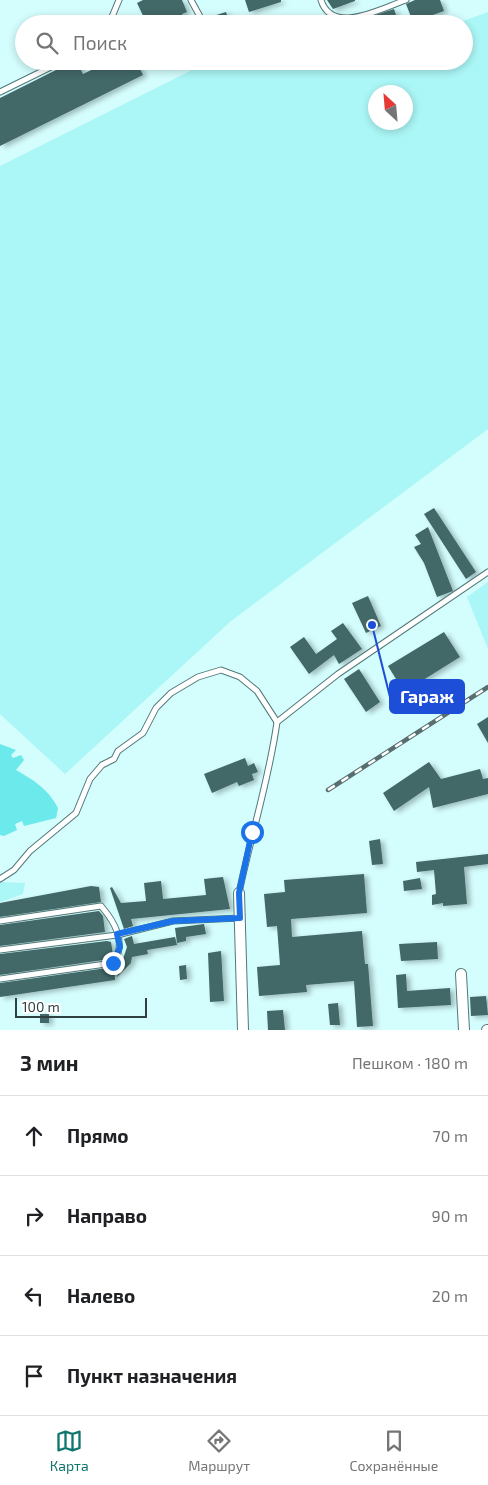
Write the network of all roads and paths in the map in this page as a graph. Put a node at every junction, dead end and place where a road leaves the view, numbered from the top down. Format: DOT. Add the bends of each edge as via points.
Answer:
graph roads {
  1 [pos="119,0"];
  2 [pos="191,0"];
  3 [pos="321,0"];
  4 [pos="406,0"];
  5 [pos="113,15"];
  6 [pos="199,15"];
  7 [pos="332,15"];
  8 [pos="362,15"];
  9 [pos="45,70"];
  10 [pos="0,92"];
  11 [pos="488,572"];
  12 [pos="276,722"];
  13 [pos="0,879"];
  14 [pos="239,893"];
  15 [pos="240,918"];
  16 [pos="0,922"];
  17 [pos="117,934"];
  18 [pos="0,950"];
  19 [pos="461,974"];
  20 [pos="0,979"];
  21 [pos="243,1030"];
  22 [pos="464,1030"];
  1 -- 5 [label="lane"];
  2 -- 6 [label="lane"];
  3 -- 7 [label="lane" via="324,10"];
  4 -- 8 [label="lane"];
  9 -- 10 [label="lane"];
  11 -- 12 [label="lane" via="338,674"];
  12 -- 13 [label="lane" via="257,691 240,677 221,670 198,677 170,694 156,708 143,733 118,751 114,759 102,765 90,779 76,813"];
  12 -- 14 [label="lane" via="265,794 252,832"];
  14 -- 15 [label="street"];
  15 -- 17 [label="lane" via="173,921"];
  15 -- 21 [label="street"];
  16 -- 17 [label="lane" via="102,906 112,919"];
  17 -- 18 [label="lane"];
  17 -- 20 [label="lane" via="120,947 113,963"];
  19 -- 22 [label="street"];
}
